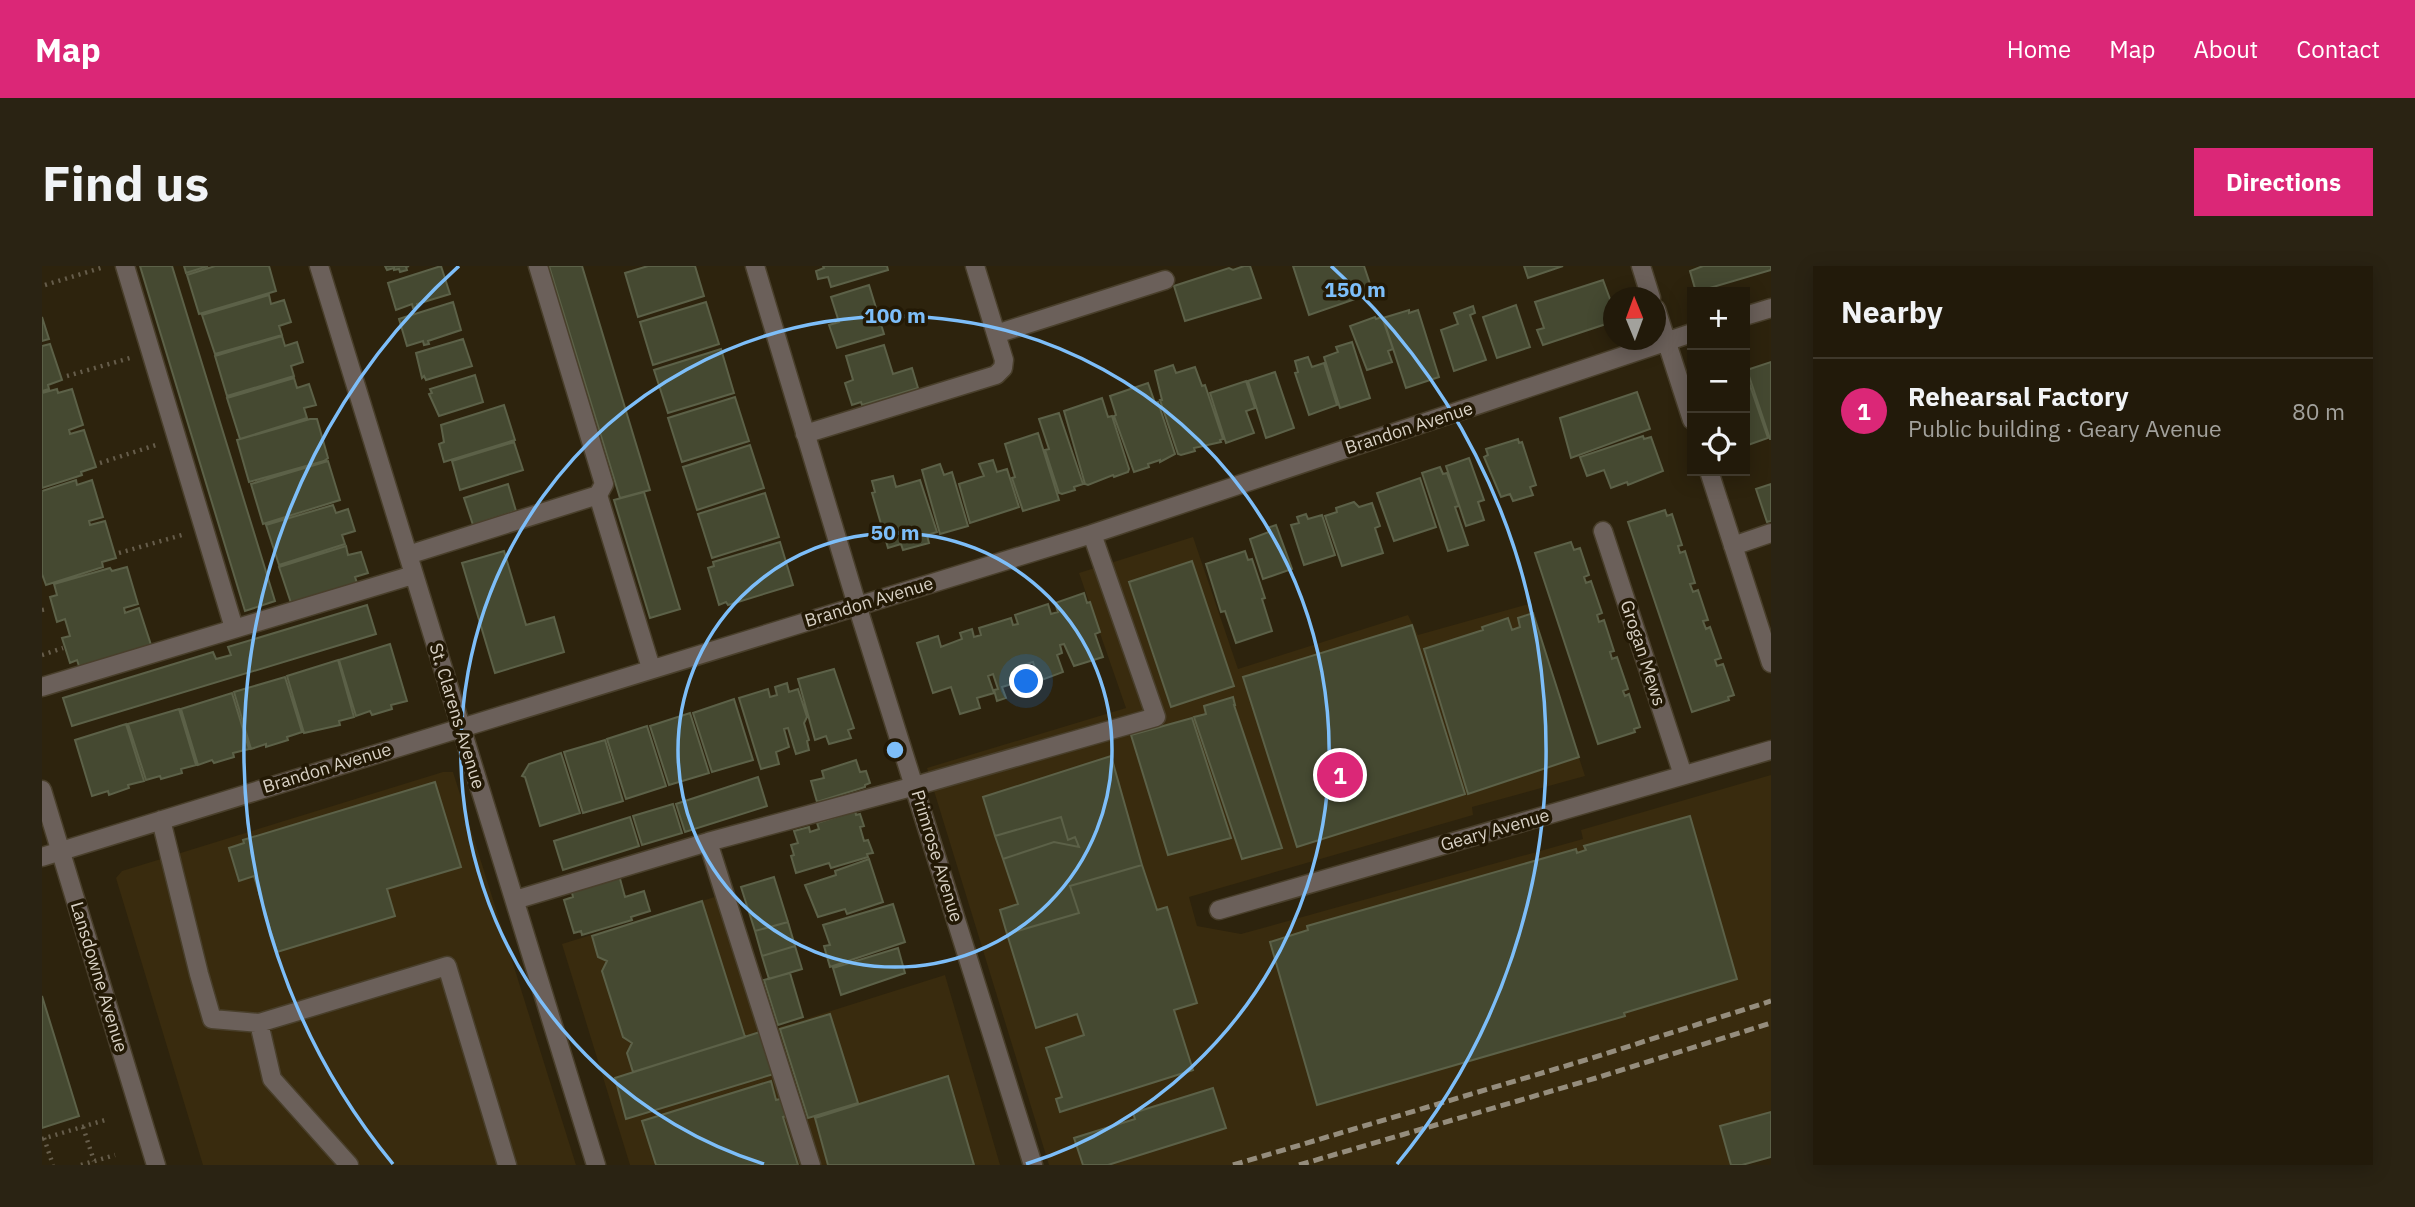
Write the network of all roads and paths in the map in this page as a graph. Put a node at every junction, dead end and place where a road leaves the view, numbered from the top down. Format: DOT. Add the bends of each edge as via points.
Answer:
graph roads {
  1 [pos="106,266"];
  2 [pos="125,266"];
  3 [pos="319,266"];
  4 [pos="538,266"];
  5 [pos="754,266"];
  6 [pos="975,266"];
  7 [pos="1641,266"];
  8 [pos="1165,280"];
  9 [pos="45,285"];
  10 [pos="1648,287"];
  11 [pos="1771,308"];
  12 [pos="1750,314"];
  13 [pos="996,334"];
  14 [pos="1687,336"];
  15 [pos="1666,339"];
  16 [pos="1667,342"];
  17 [pos="151,351"];
  18 [pos="67,376"];
  19 [pos="1690,413"];
  20 [pos="805,434"];
  21 [pos="177,439"];
  22 [pos="100,463"];
  23 [pos="1711,476"];
  24 [pos="598,495"];
  25 [pos="204,528"];
  26 [pos="1604,531"];
  27 [pos="1771,533"];
  28 [pos="1092,534"];
  29 [pos="1733,547"];
  30 [pos="119,553"];
  31 [pos="408,555"];
  32 [pos="413,575"];
  33 [pos="857,605"];
  34 [pos="234,628"];
  35 [pos="63,648"];
  36 [pos="42,655"];
  37 [pos="1771,663"];
  38 [pos="651,668"];
  39 [pos="42,687"];
  40 [pos="460,727"];
  41 [pos="1771,750"];
  42 [pos="1683,775"];
  43 [pos="915,786"];
  44 [pos="42,790"];
  45 [pos="161,820"];
  46 [pos="708,842"];
  47 [pos="61,851"];
  48 [pos="42,857"];
  49 [pos="515,900"];
  50 [pos="1219,910"];
  51 [pos="259,1023"];
  52 [pos="105,1120"];
  53 [pos="83,1127"];
  54 [pos="43,1138"];
  55 [pos="116,1154"];
  56 [pos="93,1161"];
  57 [pos="53,1165"];
  58 [pos="81,1165"];
  59 [pos="156,1165"];
  60 [pos="349,1165"];
  61 [pos="507,1165"];
  62 [pos="596,1165"];
  63 [pos="811,1165"];
  64 [pos="1032,1165"];
  1 -- 9 [label="path"];
  2 -- 17 [label="street"];
  3 -- 31 [label="street, St. Clarens Avenue"];
  4 -- 24 [label="street" via="604,484"];
  5 -- 20 [label="street, Primrose Avenue"];
  6 -- 13 [label="street"];
  7 -- 10 [label="street"];
  8 -- 13 [label="street"];
  11 -- 12 [label="street"];
  13 -- 20 [label="street" via="1004,360 996,375"];
  14 -- 16 [label="street, Brandon Avenue"];
  15 -- 16 [label="street"];
  16 -- 19 [label="street"];
  16 -- 28 [label="street, Brandon Avenue"];
  17 -- 18 [label="path"];
  17 -- 21 [label="street"];
  20 -- 33 [label="street, Primrose Avenue"];
  21 -- 22 [label="path"];
  21 -- 25 [label="street"];
  23 -- 29 [label="street"];
  24 -- 31 [label="street"];
  24 -- 38 [label="street"];
  25 -- 30 [label="path"];
  25 -- 34 [label="street"];
  26 -- 42 [label="street, Grogan Mews"];
  27 -- 29 [label="street"];
  28 -- 33 [label="street, Brandon Avenue"];
  28 -- 43 [label="street" via="1156,717"];
  29 -- 37 [label="street"];
  31 -- 32 [label="street, St. Clarens Avenue"];
  32 -- 34 [label="street"];
  32 -- 40 [label="street, St. Clarens Avenue"];
  33 -- 38 [label="street, Brandon Avenue"];
  33 -- 43 [label="street, Primrose Avenue"];
  34 -- 39 [label="street"];
  35 -- 36 [label="path"];
  38 -- 40 [label="street, Brandon Avenue"];
  40 -- 45 [label="street, Brandon Avenue"];
  40 -- 49 [label="street, St. Clarens Avenue"];
  41 -- 42 [label="street, Geary Avenue"];
  42 -- 50 [label="street, Geary Avenue"];
  43 -- 46 [label="street"];
  43 -- 64 [label="street, Primrose Avenue"];
  44 -- 47 [label="street, Lansdowne Avenue"];
  45 -- 47 [label="street, Brandon Avenue"];
  45 -- 51 [label="street" via="212,1019"];
  46 -- 49 [label="street"];
  46 -- 63 [label="street"];
  47 -- 48 [label="street, Brandon Avenue"];
  47 -- 59 [label="street, Lansdowne Avenue"];
  49 -- 62 [label="street, St. Clarens Avenue"];
  51 -- 60 [label="street" via="272,1079"];
  51 -- 61 [label="street" via="447,966"];
  52 -- 53 [label="path"];
  53 -- 54 [label="path"];
  53 -- 56 [label="path"];
  54 -- 57 [label="path"];
  55 -- 56 [label="path"];
  56 -- 58 [label="path"];
}
